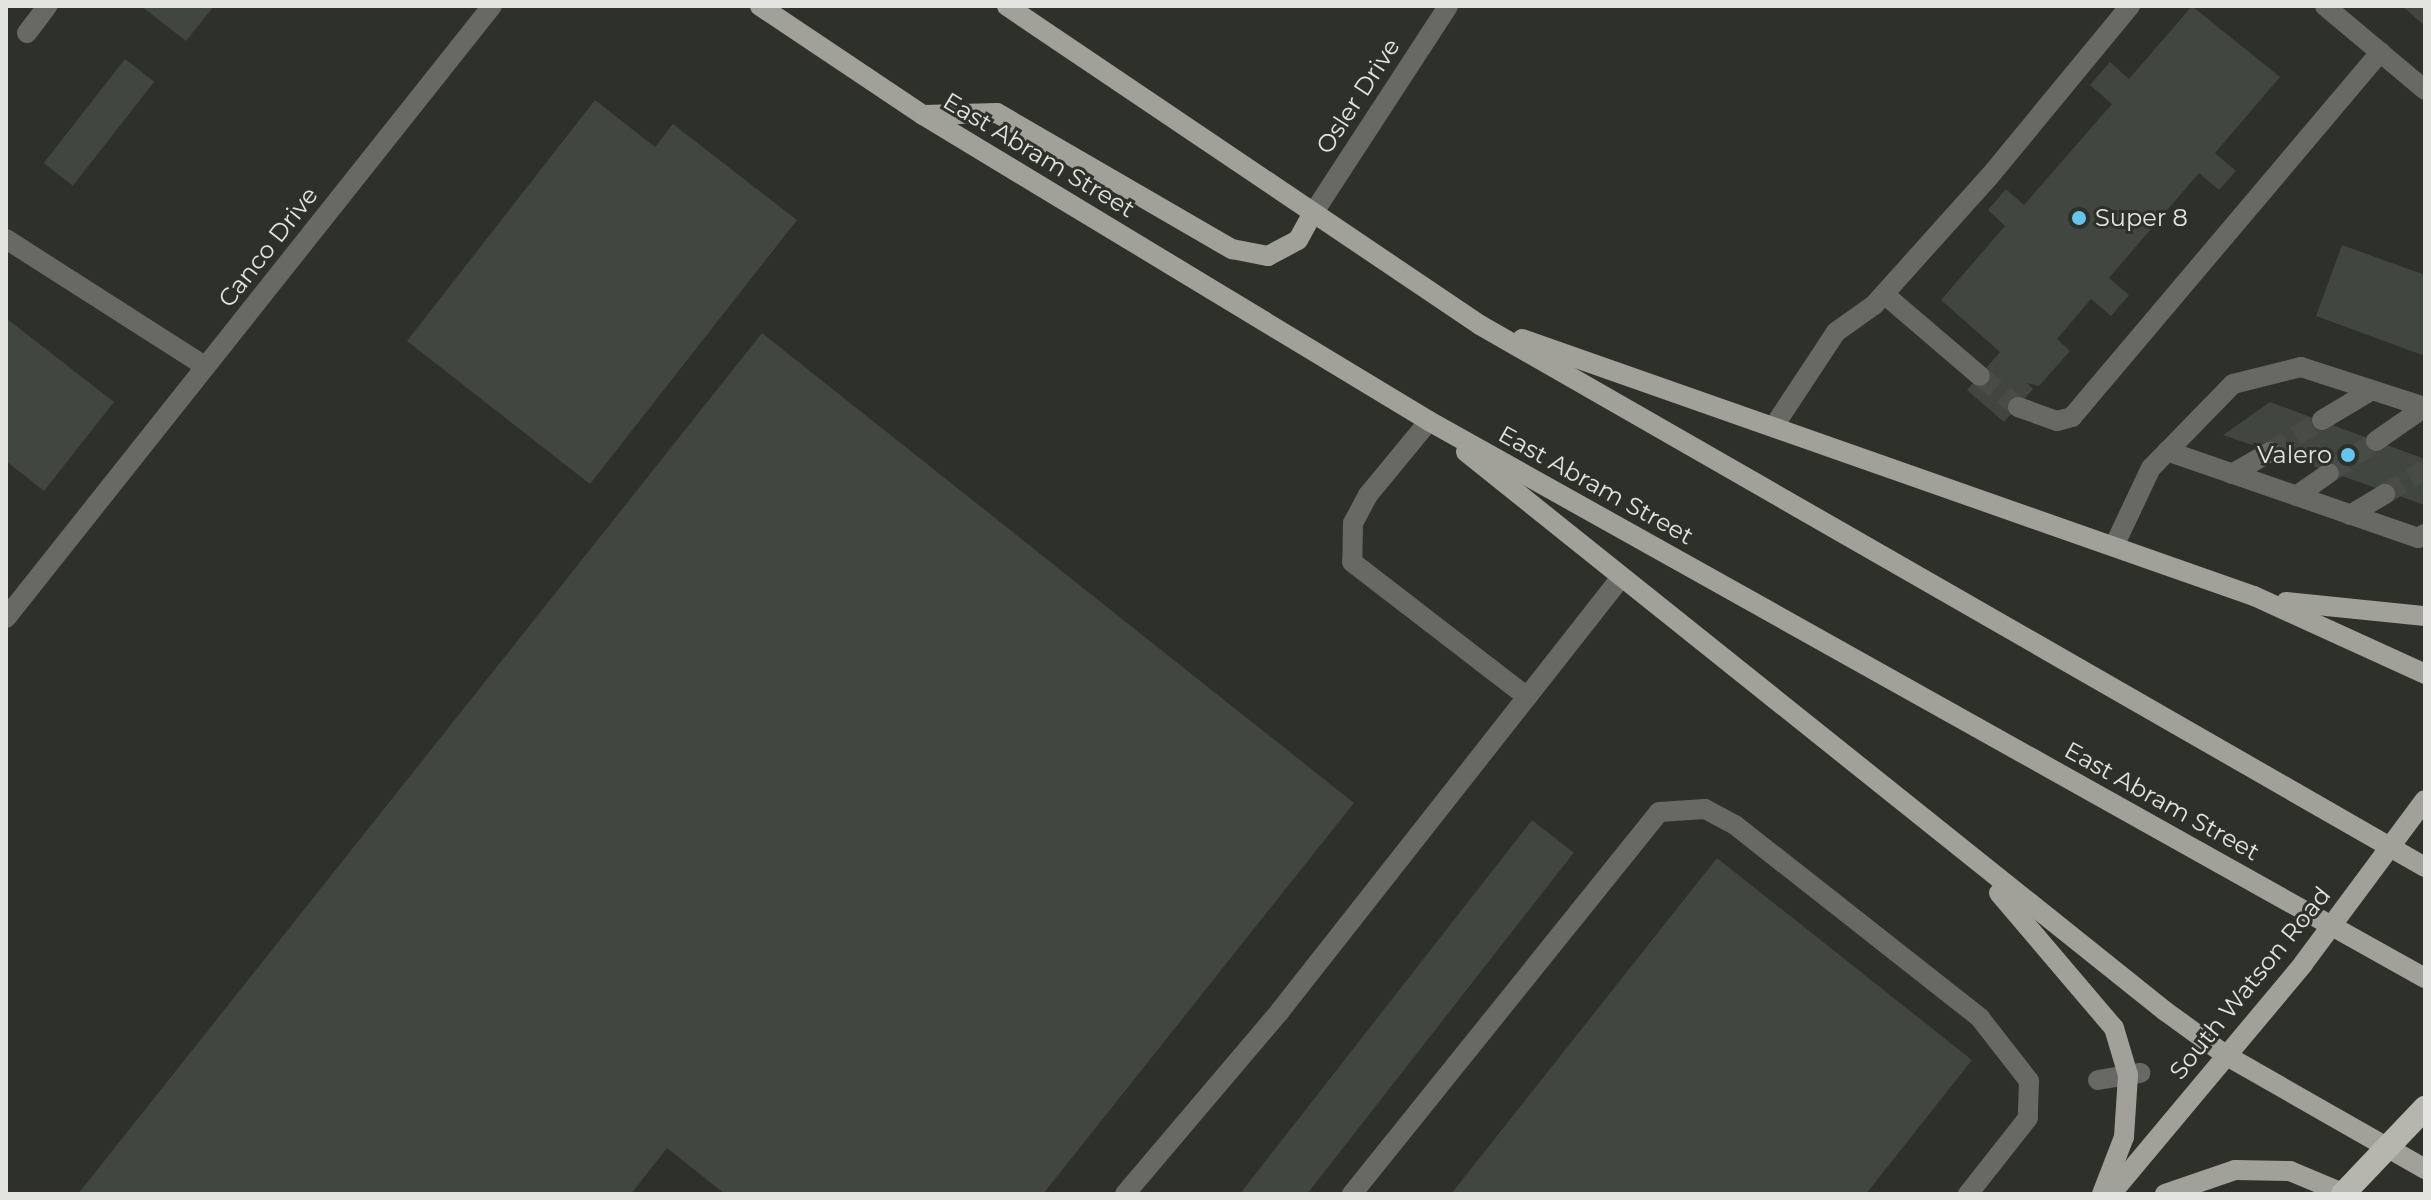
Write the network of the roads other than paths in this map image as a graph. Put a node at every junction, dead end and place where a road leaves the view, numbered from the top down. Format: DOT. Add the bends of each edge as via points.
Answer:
graph roads {
  1 [pos="47,6"];
  2 [pos="492,6"];
  3 [pos="760,6"];
  4 [pos="1007,6"];
  5 [pos="1448,6"];
  6 [pos="2130,6"];
  7 [pos="2325,6"];
  8 [pos="27,33"];
  9 [pos="2380,52"];
  10 [pos="2425,90"];
  11 [pos="923,115"];
  12 [pos="1312,215"];
  13 [pos="6,239"];
  14 [pos="1884,294"];
  15 [pos="1480,325"];
  16 [pos="206,367"];
  17 [pos="1980,376"];
  18 [pos="2372,390"];
  19 [pos="2018,407"];
  20 [pos="2322,420"];
  21 [pos="1429,421"];
  22 [pos="1776,423"];
  23 [pos="2376,441"];
  24 [pos="2167,451"];
  25 [pos="2270,452"];
  26 [pos="2329,473"];
  27 [pos="2232,474"];
  28 [pos="2385,494"];
  29 [pos="2296,496"];
  30 [pos="2350,515"];
  31 [pos="2425,534"];
  32 [pos="2115,544"];
  33 [pos="1619,580"];
  34 [pos="2254,596"];
  35 [pos="2425,616"];
  36 [pos="6,618"];
  37 [pos="2425,674"];
  38 [pos="1527,697"];
  39 [pos="2425,800"];
  40 [pos="1953,843"];
  41 [pos="2425,867"];
  42 [pos="2425,978"];
  43 [pos="2227,1056"];
  44 [pos="2134,1074"];
  45 [pos="2098,1080"];
  46 [pos="2425,1108"];
  47 [pos="2425,1169"];
  48 [pos="1125,1194"];
  49 [pos="1352,1194"];
  50 [pos="1968,1194"];
  51 [pos="2102,1194"];
  52 [pos="2111,1194"];
  53 [pos="2165,1194"];
  54 [pos="2344,1194"];
  1 -- 8 [label="street"];
  2 -- 16 [label="street, Canco Drive"];
  3 -- 11 [label="main road, East Abram Street"];
  4 -- 12 [label="main road"];
  5 -- 12 [label="street, Osler Drive"];
  6 -- 14 [label="street"];
  7 -- 9 [label="street"];
  9 -- 10 [label="street"];
  9 -- 19 [label="street" via="2072,417 2057,421"];
  11 -- 12 [label="main road" via="997,113 1232,249 1268,256 1298,240"];
  11 -- 21 [label="main road, East Abram Street"];
  12 -- 15 [label="main road"];
  13 -- 16 [label="street"];
  14 -- 17 [label="street"];
  14 -- 22 [label="street" via="1836,332"];
  15 -- 22 [label="main road"];
  15 -- 41 [label="main road"];
  16 -- 36 [label="street, Canco Drive"];
  18 -- 20 [label="street"];
  18 -- 23 [label="street" via="2425,407"];
  18 -- 24 [label="street" via="2301,367 2233,384"];
  21 -- 33 [label="main road"];
  21 -- 38 [label="street" via="1368,495 1353,523 1352,562"];
  21 -- 42 [label="main road, East Abram Street"];
  22 -- 32 [label="main road"];
  24 -- 27 [label="street"];
  24 -- 32 [label="street" via="2151,468"];
  25 -- 27 [label="street"];
  26 -- 29 [label="street"];
  27 -- 29 [label="street"];
  28 -- 30 [label="street"];
  29 -- 30 [label="street"];
  30 -- 31 [label="street"];
  32 -- 34 [label="main road"];
  33 -- 38 [label="street"];
  33 -- 40 [label="main road"];
  34 -- 35 [label="main road" via="2342,613"];
  34 -- 37 [label="main road"];
  38 -- 48 [label="street"];
  39 -- 43 [label="main road, South Watson Road, bridge"];
  40 -- 43 [label="main road"];
  40 -- 44 [label="main road" via="2114,1028"];
  43 -- 47 [label="main road"];
  43 -- 52 [label="main road, South Watson Road"];
  44 -- 45 [label="street"];
  44 -- 51 [label="main road" via="2124,1137"];
  46 -- 54 [label="highway, bridge"];
  49 -- 50 [label="street" via="1659,812 1705,809 1735,825 1980,1018 2029,1081 2028,1118"];
  53 -- 54 [label="main road" via="2235,1170 2262,1170 2290,1171"];
}
